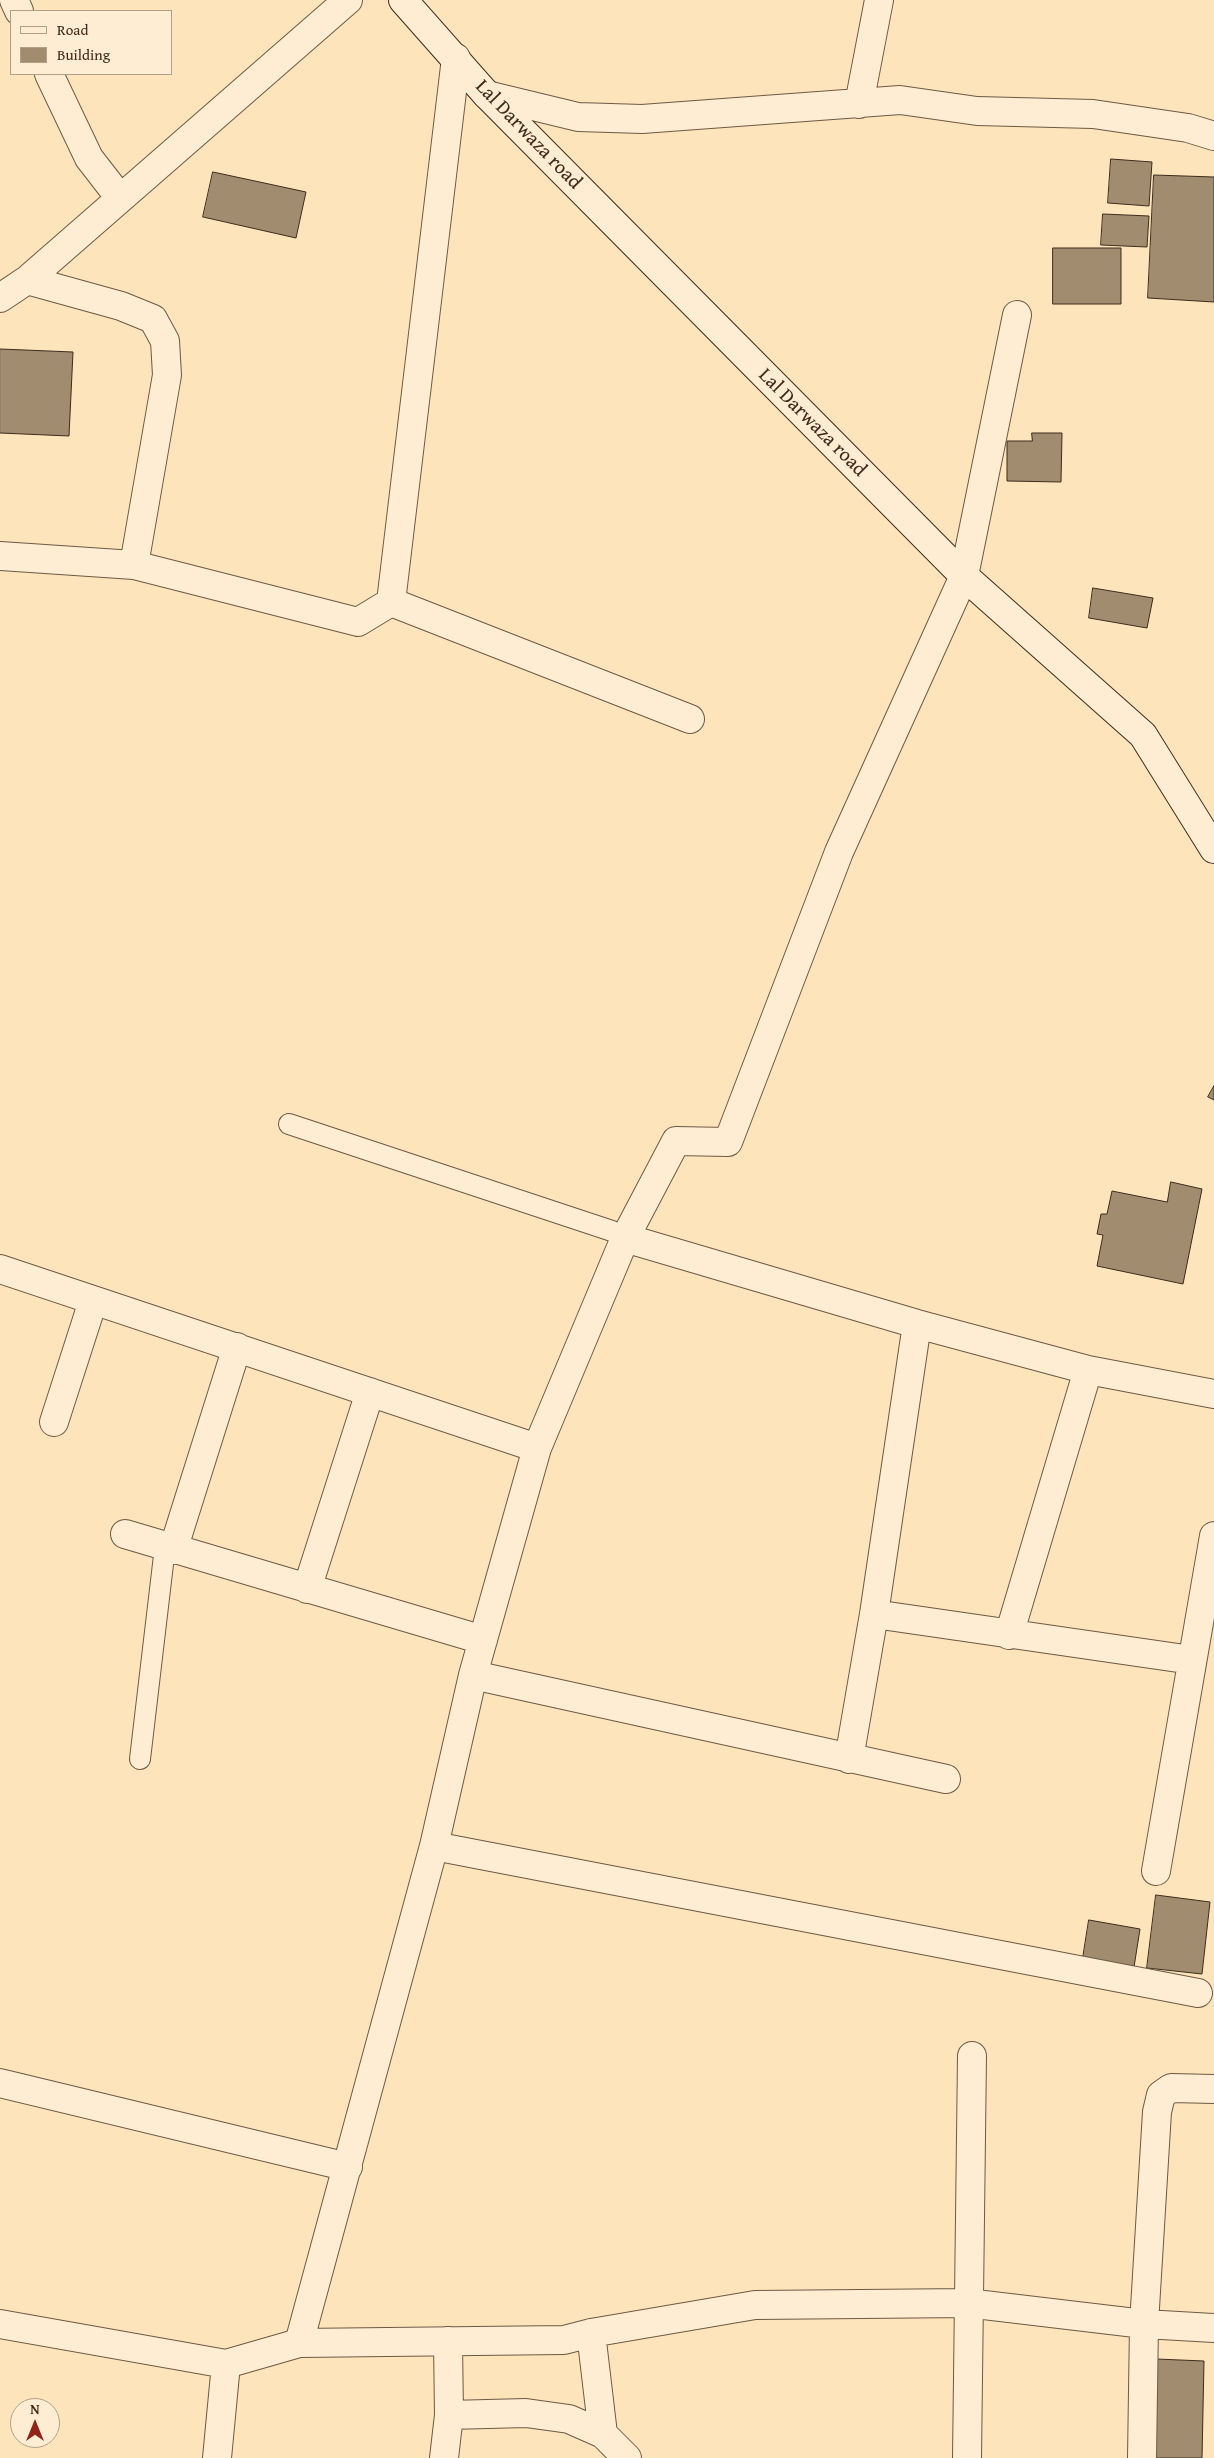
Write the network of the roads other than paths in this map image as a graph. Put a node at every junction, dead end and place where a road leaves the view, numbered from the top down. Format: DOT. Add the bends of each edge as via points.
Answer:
graph roads {
  1 [pos="348,0"];
  2 [pos="403,0"];
  3 [pos="878,0"];
  4 [pos="456,58"];
  5 [pos="49,75"];
  6 [pos="488,95"];
  7 [pos="859,104"];
  8 [pos="1214,136"];
  9 [pos="120,198"];
  10 [pos="27,280"];
  11 [pos="0,298"];
  12 [pos="1017,315"];
  13 [pos="0,556"];
  14 [pos="134,565"];
  15 [pos="964,576"];
  16 [pos="391,602"];
  17 [pos="690,719"];
  18 [pos="1214,850"];
  19 [pos="289,1124"];
  20 [pos="625,1238"];
  21 [pos="0,1269"];
  22 [pos="93,1300"];
  23 [pos="917,1324"];
  24 [pos="237,1347"];
  25 [pos="1088,1370"];
  26 [pos="370,1392"];
  27 [pos="1214,1394"];
  28 [pos="54,1422"];
  29 [pos="537,1448"];
  30 [pos="125,1534"];
  31 [pos="1214,1536"];
  32 [pos="169,1548"];
  33 [pos="306,1589"];
  34 [pos="874,1614"];
  35 [pos="1009,1634"];
  36 [pos="483,1640"];
  37 [pos="1192,1660"];
  38 [pos="473,1675"];
  39 [pos="140,1759"];
  40 [pos="849,1759"];
  41 [pos="946,1779"];
  42 [pos="434,1846"];
  43 [pos="1156,1870"];
  44 [pos="1198,1993"];
  45 [pos="972,2056"];
  46 [pos="0,2083"];
  47 [pos="1214,2089"];
  48 [pos="348,2167"];
  49 [pos="967,2303"];
  50 [pos="0,2324"];
  51 [pos="1144,2324"];
  52 [pos="1214,2328"];
  53 [pos="591,2333"];
  54 [pos="448,2341"];
  55 [pos="299,2343"];
  56 [pos="226,2364"];
  57 [pos="449,2415"];
  58 [pos="603,2434"];
  59 [pos="217,2458"];
  60 [pos="444,2458"];
  61 [pos="627,2458"];
  62 [pos="966,2458"];
  63 [pos="1142,2458"];
  1 -- 9 [label="street"];
  2 -- 4 [label="street, Lal Darwaza road"];
  3 -- 7 [label="street"];
  4 -- 6 [label="street, Lal Darwaza road"];
  4 -- 16 [label="street"];
  5 -- 9 [label="street" via="89,158"];
  6 -- 7 [label="street" via="578,117 642,119"];
  6 -- 15 [label="street, Lal Darwaza road"];
  7 -- 8 [label="street" via="900,100 977,112 1093,114 1188,128"];
  9 -- 10 [label="street"];
  10 -- 11 [label="street"];
  10 -- 14 [label="street" via="121,306 152,319 165,341 167,375"];
  12 -- 15 [label="street"];
  13 -- 14 [label="street"];
  14 -- 16 [label="street" via="358,622"];
  15 -- 18 [label="street, Lal Darwaza road" via="1143,735"];
  15 -- 20 [label="street" via="838,852 728,1142 676,1141"];
  16 -- 17 [label="street"];
  19 -- 20 [label="lane"];
  20 -- 23 [label="street"];
  20 -- 29 [label="street"];
  21 -- 22 [label="street"];
  22 -- 24 [label="street"];
  22 -- 28 [label="street"];
  23 -- 25 [label="street"];
  23 -- 34 [label="street"];
  24 -- 26 [label="street"];
  24 -- 32 [label="street"];
  25 -- 27 [label="street"];
  25 -- 35 [label="street"];
  26 -- 29 [label="street"];
  26 -- 33 [label="street"];
  29 -- 36 [label="street"];
  30 -- 32 [label="street"];
  31 -- 37 [label="street"];
  32 -- 33 [label="street"];
  32 -- 39 [label="lane"];
  33 -- 36 [label="street"];
  34 -- 35 [label="street"];
  34 -- 40 [label="street"];
  35 -- 37 [label="street"];
  36 -- 38 [label="street"];
  37 -- 43 [label="street"];
  38 -- 40 [label="street"];
  38 -- 42 [label="street"];
  40 -- 41 [label="street"];
  42 -- 44 [label="street"];
  42 -- 48 [label="street"];
  45 -- 49 [label="street"];
  46 -- 48 [label="street"];
  47 -- 51 [label="street" via="1171,2088 1161,2095 1157,2112"];
  48 -- 55 [label="street"];
  49 -- 51 [label="street"];
  49 -- 53 [label="street" via="755,2305"];
  49 -- 62 [label="street"];
  50 -- 56 [label="street"];
  51 -- 52 [label="street"];
  51 -- 63 [label="street"];
  53 -- 54 [label="street" via="564,2340"];
  53 -- 58 [label="street"];
  54 -- 55 [label="street"];
  54 -- 57 [label="street"];
  55 -- 56 [label="street"];
  56 -- 59 [label="street"];
  57 -- 58 [label="street" via="526,2413 570,2419"];
  57 -- 60 [label="street"];
  58 -- 61 [label="street"];
}
